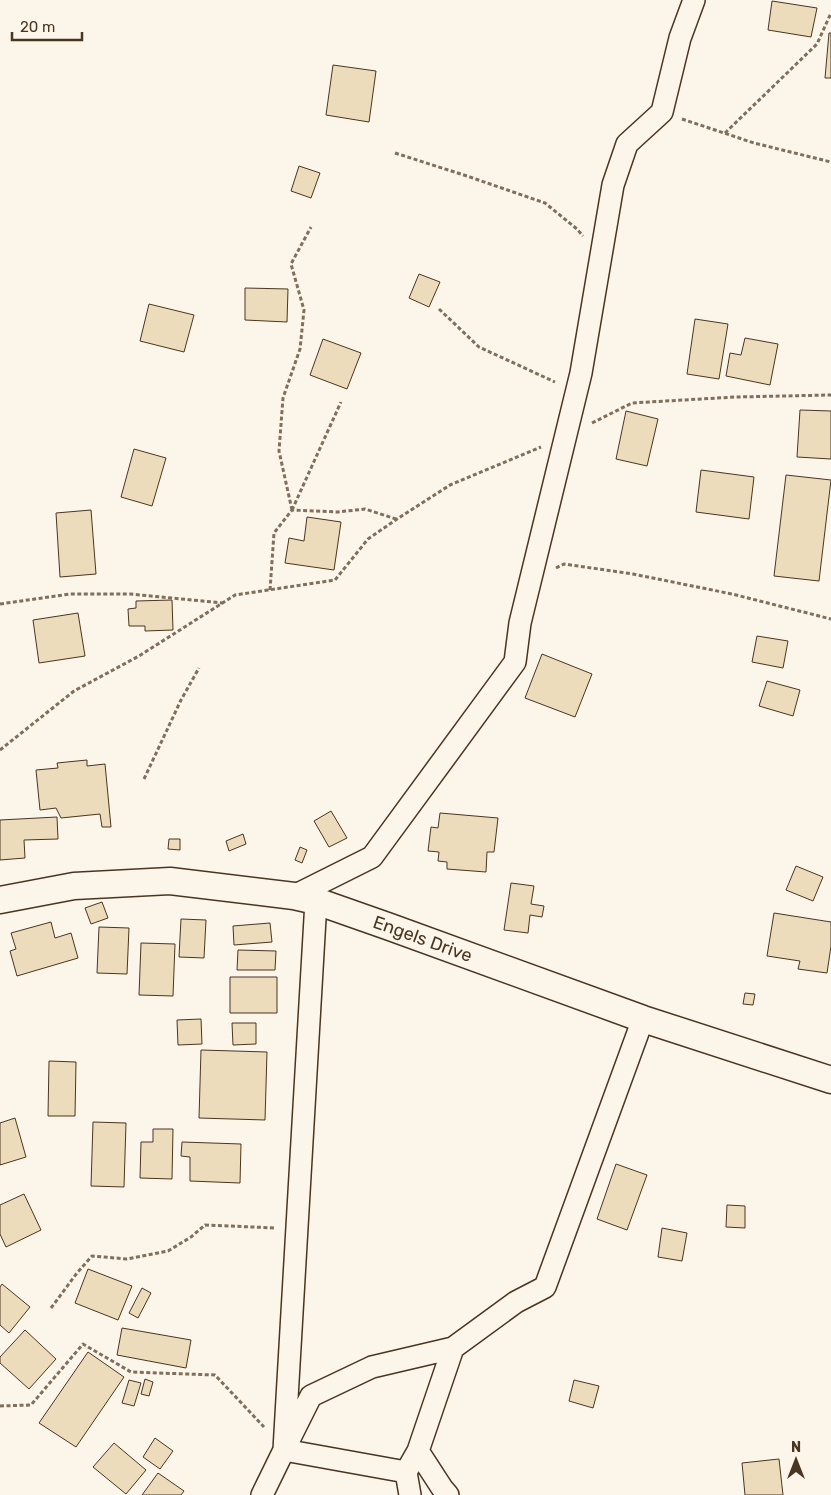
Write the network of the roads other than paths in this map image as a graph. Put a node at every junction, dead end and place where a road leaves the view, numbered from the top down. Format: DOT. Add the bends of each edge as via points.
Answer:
graph roads {
  1 [pos="694,0"];
  2 [pos="305,899"];
  3 [pos="0,900"];
  4 [pos="644,1019"];
  5 [pos="831,1080"];
  6 [pos="453,1348"];
  7 [pos="284,1450"];
  8 [pos="418,1451"];
  9 [pos="406,1472"];
  10 [pos="262,1495"];
  11 [pos="410,1495"];
  12 [pos="448,1495"];
  1 -- 2 [label="street" via="680,38 662,112 627,144 613,185 583,363 520,623 515,662 372,857"];
  2 -- 3 [label="street, Engels Drive" via="170,881 74,886"];
  2 -- 4 [label="street, Engels Drive" via="390,926"];
  2 -- 7 [label="street" via="296,1229"];
  4 -- 5 [label="street, Engels Drive"];
  4 -- 6 [label="street" via="545,1288 516,1302"];
  6 -- 7 [label="street" via="372,1367 311,1396"];
  6 -- 8 [label="street"];
  7 -- 9 [label="street"];
  7 -- 10 [label="street"];
  8 -- 9 [label="street"];
  8 -- 12 [label="street"];
  9 -- 11 [label="street"];
}
